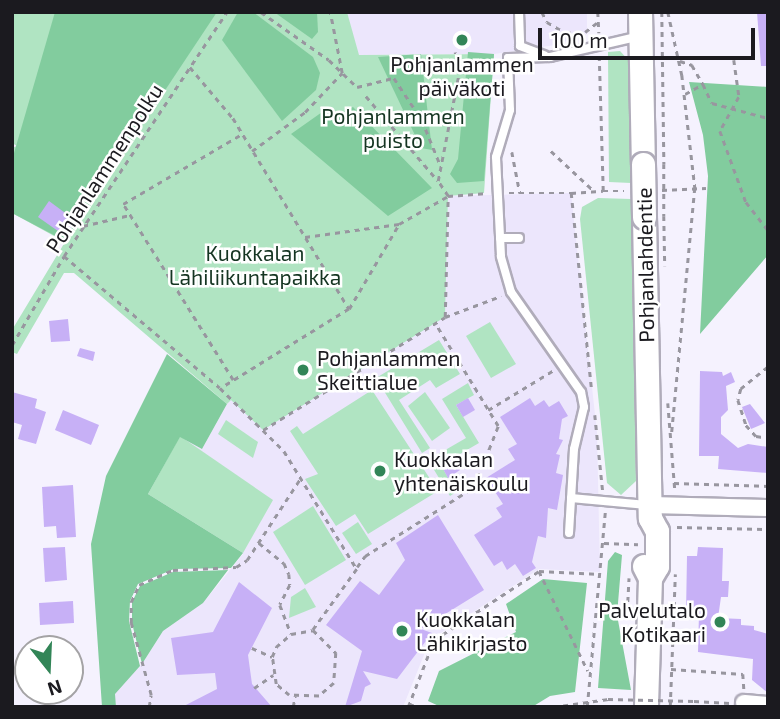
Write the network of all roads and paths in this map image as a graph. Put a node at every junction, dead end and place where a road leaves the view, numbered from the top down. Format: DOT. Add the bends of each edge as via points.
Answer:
graph roads {
  1 [pos="227,12"];
  2 [pos="261,12"];
  3 [pos="330,12"];
  4 [pos="519,12"];
  5 [pos="542,12"];
  6 [pos="598,12"];
  7 [pos="640,12"];
  8 [pos="662,12"];
  9 [pos="668,12"];
  10 [pos="598,21"];
  11 [pos="640,36"];
  12 [pos="599,43"];
  13 [pos="455,52"];
  14 [pos="550,57"];
  15 [pos="679,60"];
  16 [pos="734,60"];
  17 [pos="190,66"];
  18 [pos="342,73"];
  19 [pos="703,84"];
  20 [pos="684,94"];
  21 [pos="366,96"];
  22 [pos="733,108"];
  23 [pos="768,118"];
  24 [pos="242,134"];
  25 [pos="252,151"];
  26 [pos="551,151"];
  27 [pos="512,152"];
  28 [pos="653,164"];
  29 [pos="441,166"];
  30 [pos="438,181"];
  31 [pos="695,188"];
  32 [pos="706,188"];
  33 [pos="671,189"];
  34 [pos="594,191"];
  35 [pos="603,191"];
  36 [pos="631,191"];
  37 [pos="497,193"];
  38 [pos="520,193"];
  39 [pos="571,193"];
  40 [pos="448,196"];
  41 [pos="130,215"];
  42 [pos="654,217"];
  43 [pos="399,224"];
  44 [pos="83,226"];
  45 [pos="768,230"];
  46 [pos="304,238"];
  47 [pos="519,238"];
  48 [pos="500,239"];
  49 [pos="64,256"];
  50 [pos="665,270"];
  51 [pos="511,292"];
  52 [pos="349,309"];
  53 [pos="445,317"];
  54 [pos="435,323"];
  55 [pos="12,345"];
  56 [pos="563,364"];
  57 [pos="768,367"];
  58 [pos="233,380"];
  59 [pos="220,388"];
  60 [pos="592,389"];
  61 [pos="666,390"];
  62 [pos="488,410"];
  63 [pos="594,411"];
  64 [pos="263,430"];
  65 [pos="768,438"];
  66 [pos="672,440"];
  67 [pos="300,479"];
  68 [pos="674,483"];
  69 [pos="768,486"];
  70 [pos="571,498"];
  71 [pos="604,501"];
  72 [pos="676,506"];
  73 [pos="768,508"];
  74 [pos="650,512"];
  75 [pos="677,527"];
  76 [pos="768,529"];
  77 [pos="569,533"];
  78 [pos="676,536"];
  79 [pos="259,543"];
  80 [pos="356,569"];
  81 [pos="539,571"];
  82 [pos="675,572"];
  83 [pos="601,574"];
  84 [pos="313,630"];
  85 [pos="291,634"];
  86 [pos="252,648"];
  87 [pos="272,657"];
  88 [pos="671,669"];
  89 [pos="589,673"];
  90 [pos="273,675"];
  91 [pos="254,688"];
  92 [pos="295,696"];
  93 [pos="586,700"];
  94 [pos="744,704"];
  95 [pos="408,705"];
  96 [pos="768,705"];
  97 [pos="149,707"];
  98 [pos="293,707"];
  99 [pos="419,707"];
  100 [pos="553,707"];
  101 [pos="587,707"];
  102 [pos="646,707"];
  103 [pos="670,707"];
  1 -- 17 [label="path, Pohjanlammenpolku"];
  2 -- 18 [label="path"];
  3 -- 18 [label="path"];
  4 -- 14 [label="lane" via="520,46"];
  5 -- 10 [label="path" via="547,22 566,33 585,32"];
  6 -- 10 [label="path"];
  7 -- 11 [label="main road, Pohjanlahdentie"];
  8 -- 28 [label="path"];
  9 -- 15 [label="path"];
  10 -- 12 [label="path"];
  11 -- 12 [label="lane"];
  11 -- 28 [label="main road, Pohjanlahdentie"];
  12 -- 14 [label="lane"];
  12 -- 35 [label="path"];
  13 -- 29 [label="path" via="458,73"];
  14 -- 37 [label="lane" via="508,58 510,110 496,157"];
  15 -- 19 [label="path" via="692,65"];
  15 -- 20 [label="path"];
  16 -- 22 [label="path" via="739,97"];
  17 -- 24 [label="path" via="213,90"];
  17 -- 44 [label="path, Pohjanlammenpolku"];
  18 -- 25 [label="path" via="305,112"];
  18 -- 29 [label="path" via="357,87 365,88 394,78 422,120"];
  19 -- 20 [label="path"];
  19 -- 22 [label="path" via="712,103"];
  20 -- 31 [label="path"];
  21 -- 30 [label="path"];
  22 -- 23 [label="path"];
  22 -- 45 [label="path" via="720,131 746,202"];
  24 -- 25 [label="path"];
  24 -- 41 [label="path" via="123,204"];
  25 -- 46 [label="path"];
  26 -- 34 [label="path"];
  27 -- 38 [label="path"];
  28 -- 42 [label="main road, Pohjanlahdentie, bridge"];
  28 -- 42 [label="path, bridge"];
  29 -- 30 [label="path"];
  30 -- 40 [label="path"];
  31 -- 32 [label="path"];
  31 -- 33 [label="path"];
  31 -- 66 [label="path"];
  34 -- 35 [label="path"];
  34 -- 39 [label="path"];
  35 -- 36 [label="path"];
  37 -- 38 [label="path"];
  37 -- 40 [label="path"];
  37 -- 48 [label="lane"];
  38 -- 39 [label="path"];
  39 -- 60 [label="path"];
  40 -- 43 [label="path"];
  40 -- 53 [label="path"];
  41 -- 44 [label="path"];
  41 -- 58 [label="path"];
  42 -- 50 [label="path"];
  42 -- 74 [label="main road, Pohjanlahdentie"];
  43 -- 46 [label="path"];
  43 -- 52 [label="path"];
  44 -- 49 [label="path, Pohjanlammenpolku"];
  46 -- 52 [label="path"];
  47 -- 48 [label="lane"];
  48 -- 51 [label="lane"];
  49 -- 55 [label="path, Pohjanlammenpolku"];
  49 -- 59 [label="path"];
  51 -- 53 [label="path"];
  51 -- 56 [label="lane"];
  52 -- 58 [label="path"];
  53 -- 54 [label="path"];
  54 -- 62 [label="path"];
  54 -- 64 [label="path"];
  56 -- 62 [label="path"];
  56 -- 70 [label="lane" via="577,382 584,407 574,449"];
  57 -- 65 [label="path" via="741,389 738,400 746,425 756,436"];
  58 -- 59 [label="path"];
  59 -- 64 [label="path"];
  61 -- 66 [label="path"];
  62 -- 80 [label="path" via="498,426 474,487 365,556"];
  63 -- 71 [label="path"];
  64 -- 67 [label="path" via="284,451"];
  66 -- 68 [label="path"];
  67 -- 79 [label="path"];
  67 -- 80 [label="path"];
  68 -- 69 [label="path"];
  68 -- 72 [label="path"];
  70 -- 71 [label="lane"];
  70 -- 77 [label="lane"];
  71 -- 74 [label="lane"];
  71 -- 83 [label="path"];
  72 -- 73 [label="street"];
  72 -- 74 [label="street"];
  72 -- 75 [label="path"];
  74 -- 102 [label="main road, Pohjanlahdentie" via="657,566 650,578"];
  75 -- 76 [label="path"];
  75 -- 78 [label="path"];
  79 -- 85 [label="path" via="284,563 289,574 290,585 280,605"];
  79 -- 97 [label="path" via="236,567 173,570 139,585 131,602 131,623 151,695"];
  80 -- 84 [label="path"];
  81 -- 83 [label="path"];
  81 -- 89 [label="path"];
  81 -- 95 [label="path" via="434,640"];
  82 -- 88 [label="path"];
  83 -- 89 [label="path"];
  84 -- 85 [label="path"];
  84 -- 92 [label="path" via="331,644 338,674 319,695"];
  85 -- 87 [label="path"];
  86 -- 87 [label="path"];
  87 -- 90 [label="path"];
  88 -- 94 [label="path" via="743,674"];
  88 -- 103 [label="path"];
  89 -- 93 [label="path"];
  90 -- 91 [label="path"];
  90 -- 92 [label="path" via="282,690"];
  92 -- 98 [label="path"];
  93 -- 94 [label="path, bridge"];
  93 -- 100 [label="path"];
  93 -- 101 [label="path"];
  94 -- 96 [label="street"];
  95 -- 99 [label="path"];
}
